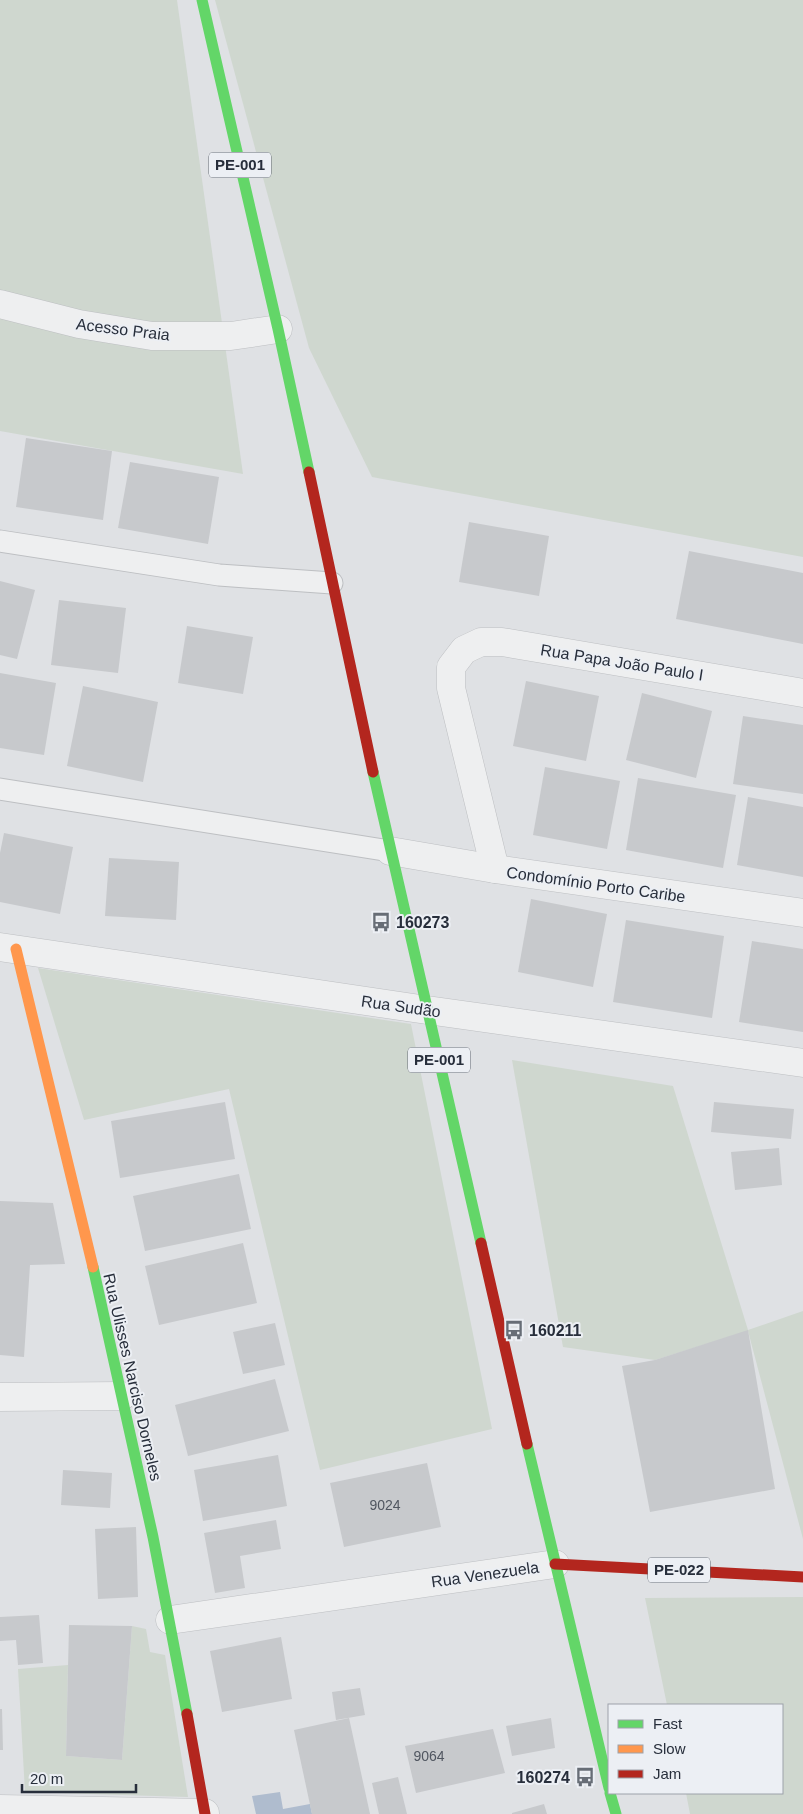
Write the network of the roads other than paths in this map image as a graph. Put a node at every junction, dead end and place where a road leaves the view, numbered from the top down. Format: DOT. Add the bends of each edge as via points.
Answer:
graph roads {
  1 [pos="202,0"];
  2 [pos="0,304"];
  3 [pos="278,329"];
  4 [pos="0,541"];
  5 [pos="332,583"];
  6 [pos="803,692"];
  7 [pos="0,789"];
  8 [pos="390,851"];
  9 [pos="495,869"];
  10 [pos="803,913"];
  11 [pos="8,948"];
  12 [pos="427,1010"];
  13 [pos="803,1063"];
  14 [pos="122,1396"];
  15 [pos="0,1397"];
  16 [pos="555,1564"];
  17 [pos="803,1577"];
  18 [pos="170,1620"];
  19 [pos="608,1784"];
  20 [pos="610,1794"];
  21 [pos="0,1809"];
  22 [pos="205,1814"];
  23 [pos="616,1814"];
  1 -- 3 [label="main road, PE-001"];
  2 -- 3 [label="street, Acesso Praia" via="78,324 152,336 231,336"];
  3 -- 5 [label="main road, PE-001"];
  4 -- 5 [label="lane" via="219,575"];
  5 -- 8 [label="main road, PE-001"];
  6 -- 9 [label="street, Rua Papa João Paulo I" via="502,642 481,642 464,650 451,667 451,688"];
  7 -- 8 [label="lane"];
  8 -- 9 [label="street, Condomínio Porto Caribe"];
  8 -- 12 [label="main road, PE-001"];
  9 -- 10 [label="street, Condomínio Porto Caribe"];
  11 -- 12 [label="street, Rua Sudão"];
  11 -- 14 [label="main road, Rua Ulisses Narciso Dorneles" via="72,1182"];
  12 -- 13 [label="street, Rua Sudão"];
  12 -- 16 [label="main road, PE-001"];
  14 -- 15 [label="street"];
  14 -- 18 [label="main road, Rua Ulisses Narciso Dorneles"];
  16 -- 17 [label="main road, Rua Venezuela / PE-022"];
  16 -- 18 [label="street, Rua Venezuela"];
  16 -- 19 [label="main road, PE-001"];
  18 -- 22 [label="main road, Rua Ulisses Narciso Dorneles"];
  20 -- 23 [label="main road"];
  21 -- 22 [label="street"];
}
